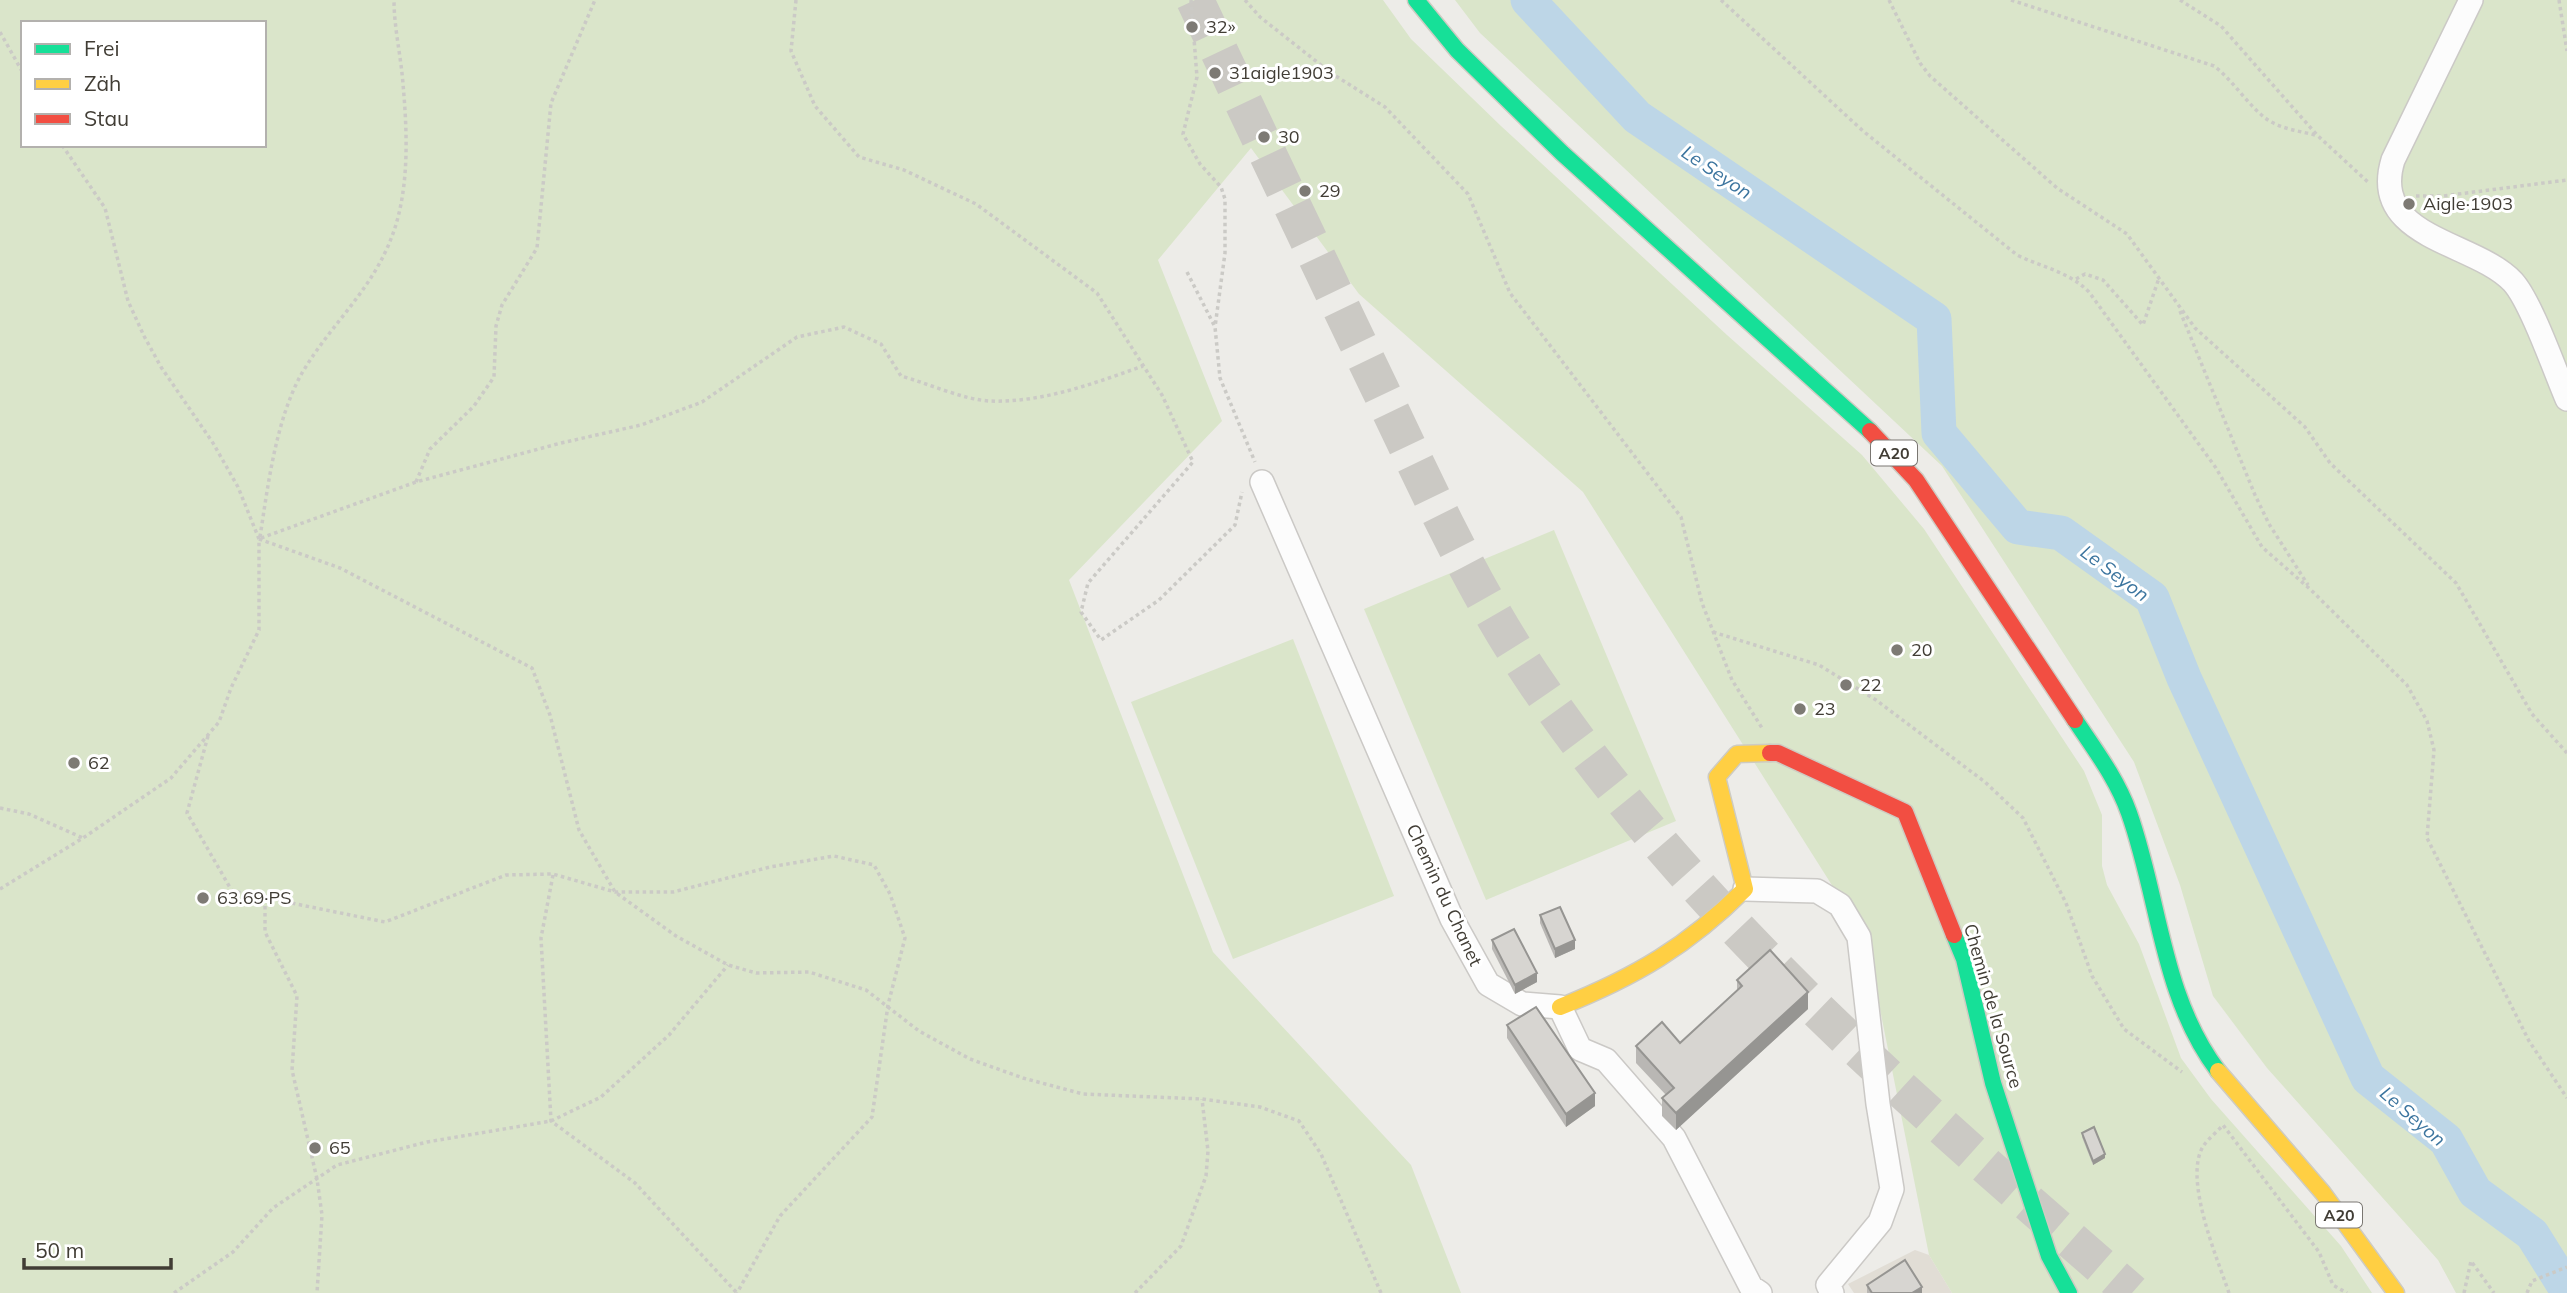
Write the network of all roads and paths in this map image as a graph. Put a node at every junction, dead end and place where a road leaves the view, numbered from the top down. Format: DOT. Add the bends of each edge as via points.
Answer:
graph roads {
  1 [pos="394,0"];
  2 [pos="596,0"];
  3 [pos="796,0"];
  4 [pos="1191,0"];
  5 [pos="1245,0"];
  6 [pos="1416,0"];
  7 [pos="1721,0"];
  8 [pos="1889,0"];
  9 [pos="2011,0"];
  10 [pos="2180,0"];
  11 [pos="2471,0"];
  12 [pos="2559,0"];
  13 [pos="0,32"];
  14 [pos="2567,51"];
  15 [pos="21,69"];
  16 [pos="2317,135"];
  17 [pos="63,147"];
  18 [pos="2567,180"];
  19 [pos="2391,195"];
  20 [pos="1187,272"];
  21 [pos="2159,278"];
  22 [pos="2076,279"];
  23 [pos="2176,302"];
  24 [pos="1215,327"];
  25 [pos="1143,366"];
  26 [pos="2567,399"];
  27 [pos="416,482"];
  28 [pos="1262,482"];
  29 [pos="259,539"];
  30 [pos="2311,590"];
  31 [pos="1713,632"];
  32 [pos="208,736"];
  33 [pos="1778,753"];
  34 [pos="2567,753"];
  35 [pos="0,808"];
  36 [pos="83,838"];
  37 [pos="553,874"];
  38 [pos="0,889"];
  39 [pos="1745,889"];
  40 [pos="615,892"];
  41 [pos="265,899"];
  42 [pos="728,965"];
  43 [pos="888,1005"];
  44 [pos="1560,1007"];
  45 [pos="2187,1075"];
  46 [pos="2567,1098"];
  47 [pos="1202,1099"];
  48 [pos="2219,1118"];
  49 [pos="551,1121"];
  50 [pos="2223,1125"];
  51 [pos="2279,1140"];
  52 [pos="317,1179"];
  53 [pos="2347,1198"];
  54 [pos="2567,1267"];
  55 [pos="1826,1290"];
  56 [pos="174,1293"];
  57 [pos="317,1293"];
  58 [pos="737,1293"];
  59 [pos="1135,1293"];
  60 [pos="1381,1293"];
  61 [pos="1760,1293"];
  62 [pos="2069,1293"];
  63 [pos="2229,1293"];
  64 [pos="2347,1293"];
  65 [pos="2396,1293"];
  66 [pos="2464,1293"];
  67 [pos="2494,1293"];
  68 [pos="2527,1293"];
  1 -- 29 [label="path" via="405,152 396,222 376,274 301,374 271,467"];
  2 -- 27 [label="path" via="551,103 537,248 502,305 496,326 494,377 474,406 430,449"];
  3 -- 25 [label="path" via="791,51 816,106 859,157 904,170 976,204 1097,293"];
  4 -- 24 [label="path" via="1197,77 1182,134 1221,187 1226,212 1224,277"];
  5 -- 31 [label="path" via="1331,73 1385,107 1468,194 1510,293 1681,517"];
  6 -- 51 [label="main road, A20" via="1457,50 1562,153 1877,437 1916,480 2117,783 2134,827 2173,979 2192,1032 2214,1065"];
  7 -- 22 [label="path" via="1863,131 2017,256"];
  8 -- 21 [label="path" via="1930,76 2057,188 2127,234"];
  9 -- 16 [label="path" via="2214,66 2266,118"];
  10 -- 16 [label="path" via="2221,26"];
  11 -- 19 [label="street" via="2393,160"];
  12 -- 14 [label="path"];
  13 -- 15 [label="path"];
  16 -- 19 [label="path" via="2373,186"];
  17 -- 29 [label="path" via="104,208 128,301 144,336 238,487"];
  18 -- 19 [label="path" via="2443,196"];
  19 -- 26 [label="street" via="2410,223 2495,268 2515,285"];
  20 -- 24 [label="path"];
  21 -- 22 [label="path" via="2143,325 2103,279 2085,274"];
  21 -- 23 [label="path"];
  22 -- 30 [label="path" via="2217,468 2262,547"];
  23 -- 30 [label="path" via="2255,495"];
  23 -- 34 [label="path" via="2195,328 2305,427 2330,463 2456,583 2532,714"];
  24 -- 28 [label="path" via="1220,379"];
  25 -- 27 [label="path" via="1083,387 988,401 901,376 881,344 845,327 797,337 702,402 641,425"];
  25 -- 28 [label="path" via="1193,461 1088,583 1081,612 1101,640 1159,600 1235,525 1246,477"];
  27 -- 29 [label="path"];
  28 -- 44 [label="street, Chemin du Chanet" via="1452,919 1488,984 1522,1004"];
  29 -- 32 [label="path" via="259,630 219,722"];
  29 -- 40 [label="path" via="340,568 532,668 550,715 579,830"];
  30 -- 46 [label="path" via="2407,685 2427,721 2434,750 2427,838 2529,1041"];
  31 -- 33 [label="path" via="1732,680"];
  31 -- 45 [label="path" via="1819,665 1875,700 1985,782 2023,818 2066,903 2092,976 2124,1029"];
  32 -- 36 [label="path" via="171,778"];
  32 -- 41 [label="path" via="187,813 232,891"];
  33 -- 39 [label="main road, Chemin de la Source" via="1737,754 1717,776"];
  33 -- 62 [label="main road, Chemin de la Source" via="1905,812 1964,958 1993,1083 2049,1256"];
  35 -- 36 [label="path" via="29,814"];
  36 -- 38 [label="path"];
  37 -- 40 [label="path"];
  37 -- 41 [label="path" via="506,875 385,922"];
  37 -- 49 [label="path" via="541,938"];
  39 -- 44 [label="main road" via="1708,926 1622,982"];
  39 -- 55 [label="street" via="1817,891 1840,905 1859,937 1892,1189 1880,1222"];
  40 -- 42 [label="path" via="676,936"];
  40 -- 43 [label="path" via="673,892 834,856 874,865 905,938"];
  41 -- 52 [label="path" via="265,932 297,996 292,1070"];
  42 -- 43 [label="path" via="756,973 808,972 866,990"];
  42 -- 49 [label="path" via="669,1035 601,1097"];
  43 -- 47 [label="path" via="919,1031 970,1059 1023,1078 1083,1094"];
  43 -- 58 [label="path" via="872,1117 780,1216"];
  44 -- 61 [label="street" via="1580,1049 1606,1060 1674,1138 1751,1287"];
  47 -- 59 [label="path" via="1206,1176 1181,1246"];
  47 -- 60 [label="path" via="1261,1107 1299,1121 1321,1154"];
  48 -- 50 [label="path"];
  49 -- 52 [label="path" via="415,1145 337,1165"];
  49 -- 58 [label="path" via="635,1183"];
  50 -- 63 [label="path" via="2202,1147 2198,1182 2203,1222"];
  50 -- 64 [label="path" via="2319,1252 2333,1285"];
  51 -- 53 [label="main road"];
  51 -- 65 [label="main road, A20"];
  52 -- 56 [label="path" via="273,1208 233,1252"];
  52 -- 57 [label="path" via="321,1215"];
  54 -- 68 [label="path" via="2532,1281"];
  66 -- 67 [label="path" via="2471,1261"];
}
